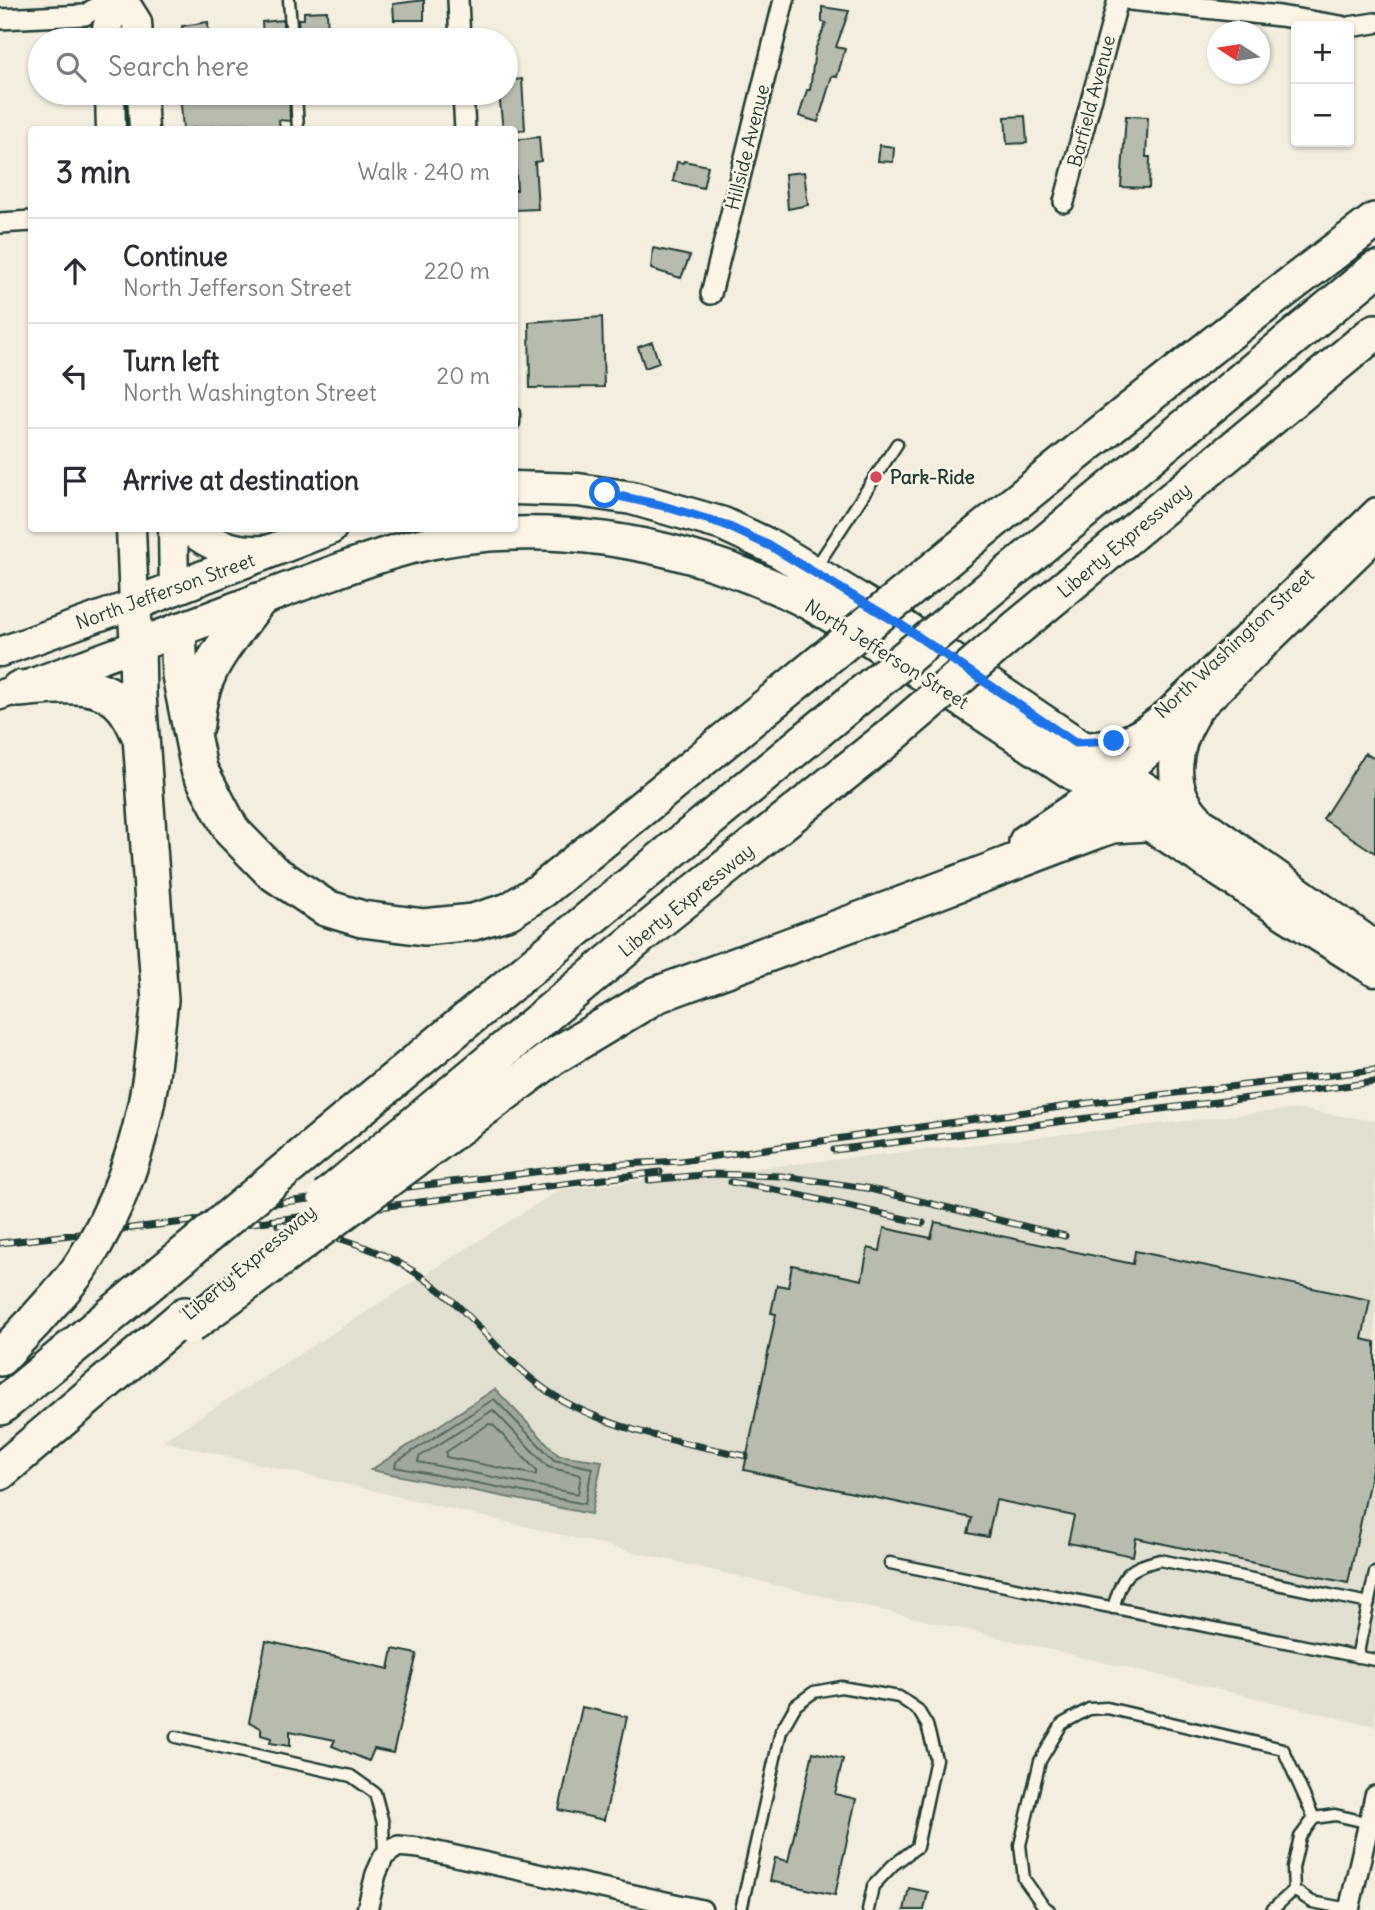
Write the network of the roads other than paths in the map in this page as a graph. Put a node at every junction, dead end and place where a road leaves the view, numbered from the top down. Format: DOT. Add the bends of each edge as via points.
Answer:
graph roads {
  1 [pos="107,0"];
  2 [pos="116,0"];
  3 [pos="123,0"];
  4 [pos="289,0"];
  5 [pos="457,0"];
  6 [pos="785,0"];
  7 [pos="1118,0"];
  8 [pos="1130,0"];
  9 [pos="0,19"];
  10 [pos="1310,21"];
  11 [pos="1375,23"];
  12 [pos="1354,26"];
  13 [pos="107,28"];
  14 [pos="137,28"];
  15 [pos="291,28"];
  16 [pos="459,28"];
  17 [pos="110,105"];
  18 [pos="143,105"];
  19 [pos="297,105"];
  20 [pos="464,105"];
  21 [pos="111,126"];
  22 [pos="144,126"];
  23 [pos="298,126"];
  24 [pos="465,126"];
  25 [pos="1064,202"];
  26 [pos="28,221"];
  27 [pos="1375,221"];
  28 [pos="0,223"];
  29 [pos="1375,270"];
  30 [pos="711,294"];
  31 [pos="1375,332"];
  32 [pos="897,444"];
  33 [pos="518,488"];
  34 [pos="1375,508"];
  35 [pos="131,532"];
  36 [pos="173,532"];
  37 [pos="196,532"];
  38 [pos="318,532"];
  39 [pos="1375,534"];
  40 [pos="275,546"];
  41 [pos="814,570"];
  42 [pos="174,590"];
  43 [pos="258,601"];
  44 [pos="134,604"];
  45 [pos="178,631"];
  46 [pos="137,645"];
  47 [pos="0,652"];
  48 [pos="9,692"];
  49 [pos="1198,706"];
  50 [pos="142,740"];
  51 [pos="1075,743"];
  52 [pos="194,748"];
  53 [pos="1112,784"];
  54 [pos="1146,823"];
  55 [pos="1210,830"];
  56 [pos="980,874"];
  57 [pos="1375,948"];
  58 [pos="1375,970"];
  59 [pos="475,1095"];
  60 [pos="0,1358"];
  61 [pos="0,1407"];
  62 [pos="0,1472"];
  63 [pos="890,1563"];
  64 [pos="1375,1573"];
  65 [pos="1369,1603"];
  66 [pos="1113,1608"];
  67 [pos="1357,1657"];
  68 [pos="1375,1660"];
  69 [pos="176,1737"];
  70 [pos="1375,1796"];
  71 [pos="1314,1818"];
  72 [pos="1370,1835"];
  73 [pos="391,1851"];
  74 [pos="1294,1890"];
  75 [pos="368,1910"];
  76 [pos="702,1910"];
  77 [pos="741,1910"];
  78 [pos="868,1910"];
  79 [pos="1049,1910"];
  80 [pos="1272,1910"];
  81 [pos="1349,1910"];
  1 -- 9 [label="street" via="85,15"];
  2 -- 13 [label="main road"];
  3 -- 14 [label="main road"];
  4 -- 15 [label="lane"];
  5 -- 16 [label="street"];
  6 -- 30 [label="street, Hillside Avenue"];
  7 -- 25 [label="street, Barfield Avenue"];
  8 -- 10 [label="street"];
  11 -- 12 [label="street"];
  17 -- 21 [label="main road"];
  18 -- 22 [label="main road"];
  19 -- 23 [label="lane"];
  20 -- 24 [label="street"];
  26 -- 28 [label="street"];
  27 -- 52 [label="highway, bridge" via="1083,446 542,890 509,911 472,922 424,927 362,919 326,908 272,872 232,831 199,769"];
  29 -- 61 [label="highway, bridge"];
  31 -- 59 [label="highway, Liberty Expressway, bridge" via="886,740 655,924"];
  32 -- 41 [label="lane"];
  33 -- 41 [label="main road, North Jefferson Street" via="605,493 660,505 723,524"];
  34 -- 51 [label="street, North Washington Street" via="1158,716 1130,736"];
  35 -- 44 [label="main road"];
  36 -- 42 [label="main road"];
  37 -- 40 [label="main road" via="213,544 248,553"];
  38 -- 40 [label="main road, North Jefferson Street"];
  39 -- 49 [label="main road"];
  40 -- 42 [label="main road, North Jefferson Street"];
  41 -- 51 [label="main road, North Jefferson Street"];
  42 -- 44 [label="main road, North Jefferson Street"];
  42 -- 45 [label="main road"];
  43 -- 45 [label="main road, North Jefferson Street"];
  43 -- 52 [label="highway" via="227,639 204,681 197,704"];
  43 -- 53 [label="main road, North Jefferson Street" via="380,556 462,537 556,534 654,548 725,568 797,597"];
  44 -- 46 [label="main road"];
  44 -- 47 [label="main road, North Jefferson Street"];
  45 -- 46 [label="main road, North Jefferson Street"];
  45 -- 52 [label="highway" via="180,676"];
  46 -- 48 [label="main road"];
  46 -- 50 [label="highway"];
  48 -- 50 [label="highway" via="80,685 103,693 128,711"];
  49 -- 53 [label="main road"];
  49 -- 55 [label="main road" via="1178,744 1175,776 1185,805"];
  50 -- 60 [label="highway, bridge" via="160,1000 146,1111 133,1162 83,1264"];
  51 -- 53 [label="main road, North Jefferson Street"];
  53 -- 54 [label="main road, North Jefferson Street"];
  53 -- 55 [label="main road, North Jefferson Street"];
  53 -- 56 [label="highway"];
  54 -- 56 [label="highway" via="1113,825"];
  54 -- 58 [label="main road, North Jefferson Street"];
  55 -- 57 [label="main road, North Jefferson Street"];
  56 -- 59 [label="highway" via="656,995 553,1057"];
  59 -- 62 [label="highway, bridge" via="187,1321 152,1343"];
  63 -- 66 [label="lane"];
  64 -- 65 [label="lane"];
  65 -- 66 [label="lane" via="1160,1560 1139,1566 1121,1581"];
  65 -- 67 [label="lane"];
  66 -- 67 [label="lane"];
  67 -- 68 [label="lane"];
  69 -- 73 [label="lane" via="351,1776 375,1793"];
  70 -- 72 [label="street"];
  71 -- 72 [label="lane" via="1335,1815"];
  71 -- 74 [label="lane" via="1300,1837"];
  71 -- 79 [label="lane" via="1283,1749 1107,1709 1089,1709 1062,1724 1040,1761 1020,1845 1024,1879"];
  72 -- 81 [label="street"];
  73 -- 75 [label="street" via="376,1874"];
  73 -- 76 [label="street" via="496,1864"];
  74 -- 80 [label="lane"];
  74 -- 81 [label="lane" via="1312,1902"];
  77 -- 78 [label="lane" via="781,1731 796,1705 814,1692 841,1686 898,1697 918,1710 936,1759 916,1847 873,1886"];
}
